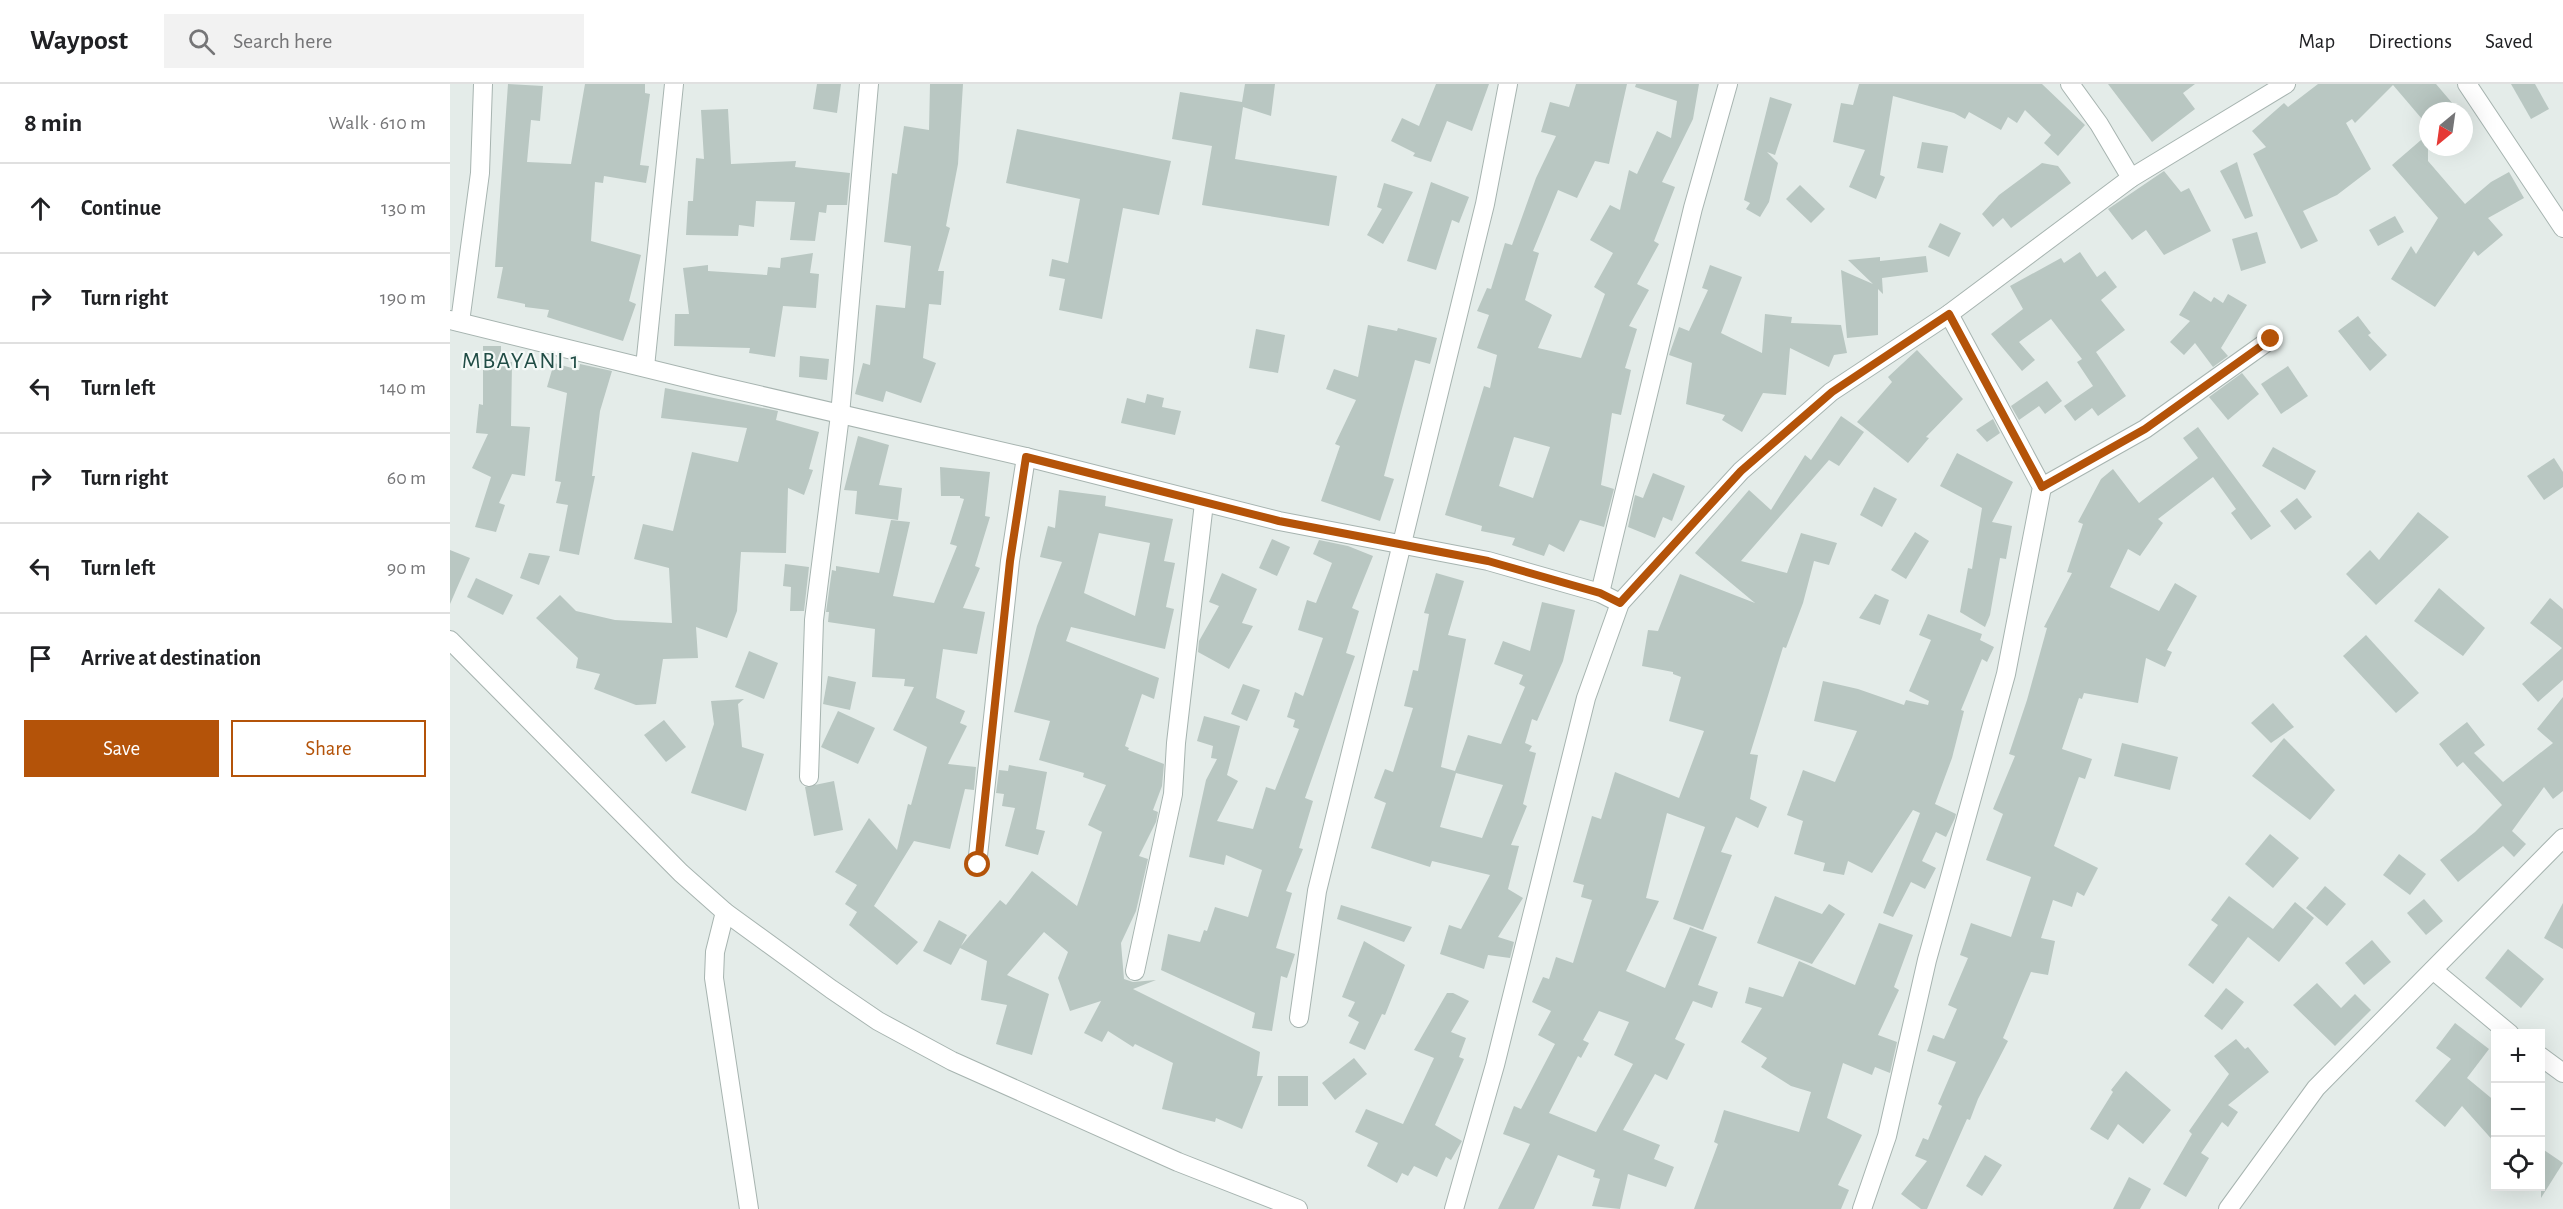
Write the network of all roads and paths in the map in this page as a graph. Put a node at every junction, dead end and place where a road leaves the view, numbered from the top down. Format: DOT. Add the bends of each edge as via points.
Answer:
graph roads {
  1 [pos="483,84"];
  2 [pos="674,84"];
  3 [pos="869,84"];
  4 [pos="1508,84"];
  5 [pos="1728,84"];
  6 [pos="2070,84"];
  7 [pos="2286,84"];
  8 [pos="2467,84"];
  9 [pos="2131,178"];
  10 [pos="2563,228"];
  11 [pos="1949,314"];
  12 [pos="455,321"];
  13 [pos="2271,339"];
  14 [pos="645,367"];
  15 [pos="840,415"];
  16 [pos="1026,457"];
  17 [pos="2042,487"];
  18 [pos="1204,503"];
  19 [pos="1402,543"];
  20 [pos="1600,593"];
  21 [pos="1620,603"];
  22 [pos="450,640"];
  23 [pos="810,777"];
  24 [pos="2563,838"];
  25 [pos="978,865"];
  26 [pos="725,912"];
  27 [pos="2433,970"];
  28 [pos="1135,971"];
  29 [pos="1299,1018"];
  30 [pos="2504,1029"];
  31 [pos="2545,1059"];
  32 [pos="2563,1073"];
  33 [pos="2233,1206"];
  34 [pos="750,1209"];
  35 [pos="1298,1209"];
  36 [pos="1454,1209"];
  37 [pos="1862,1209"];
  1 -- 12 [label="street" via="480,173"];
  2 -- 14 [label="street"];
  3 -- 15 [label="street"];
  4 -- 19 [label="street" via="1485,204"];
  5 -- 20 [label="street" via="1693,208"];
  6 -- 9 [label="street"];
  7 -- 9 [label="street"];
  8 -- 10 [label="street"];
  9 -- 11 [label="street"];
  11 -- 17 [label="street"];
  11 -- 21 [label="street" via="1832,392 1741,471"];
  12 -- 14 [label="street"];
  13 -- 17 [label="street" via="2145,429"];
  14 -- 15 [label="street"];
  15 -- 16 [label="street"];
  15 -- 23 [label="street" via="814,620"];
  16 -- 18 [label="street"];
  16 -- 25 [label="street" via="1010,561"];
  17 -- 37 [label="street" via="2006,674 1926,960 1887,1136"];
  18 -- 19 [label="street"];
  18 -- 28 [label="street" via="1173,794"];
  19 -- 20 [label="street" via="1488,561"];
  19 -- 29 [label="street" via="1317,891"];
  20 -- 21 [label="street"];
  21 -- 36 [label="street" via="1586,698 1495,1065"];
  22 -- 26 [label="street" via="681,873"];
  24 -- 27 [label="street"];
  26 -- 34 [label="street" via="715,952 714,978"];
  26 -- 35 [label="street" via="878,1021 952,1061 1178,1162"];
  27 -- 30 [label="street"];
  27 -- 33 [label="street" via="2316,1088"];
  31 -- 32 [label="street"];
}
